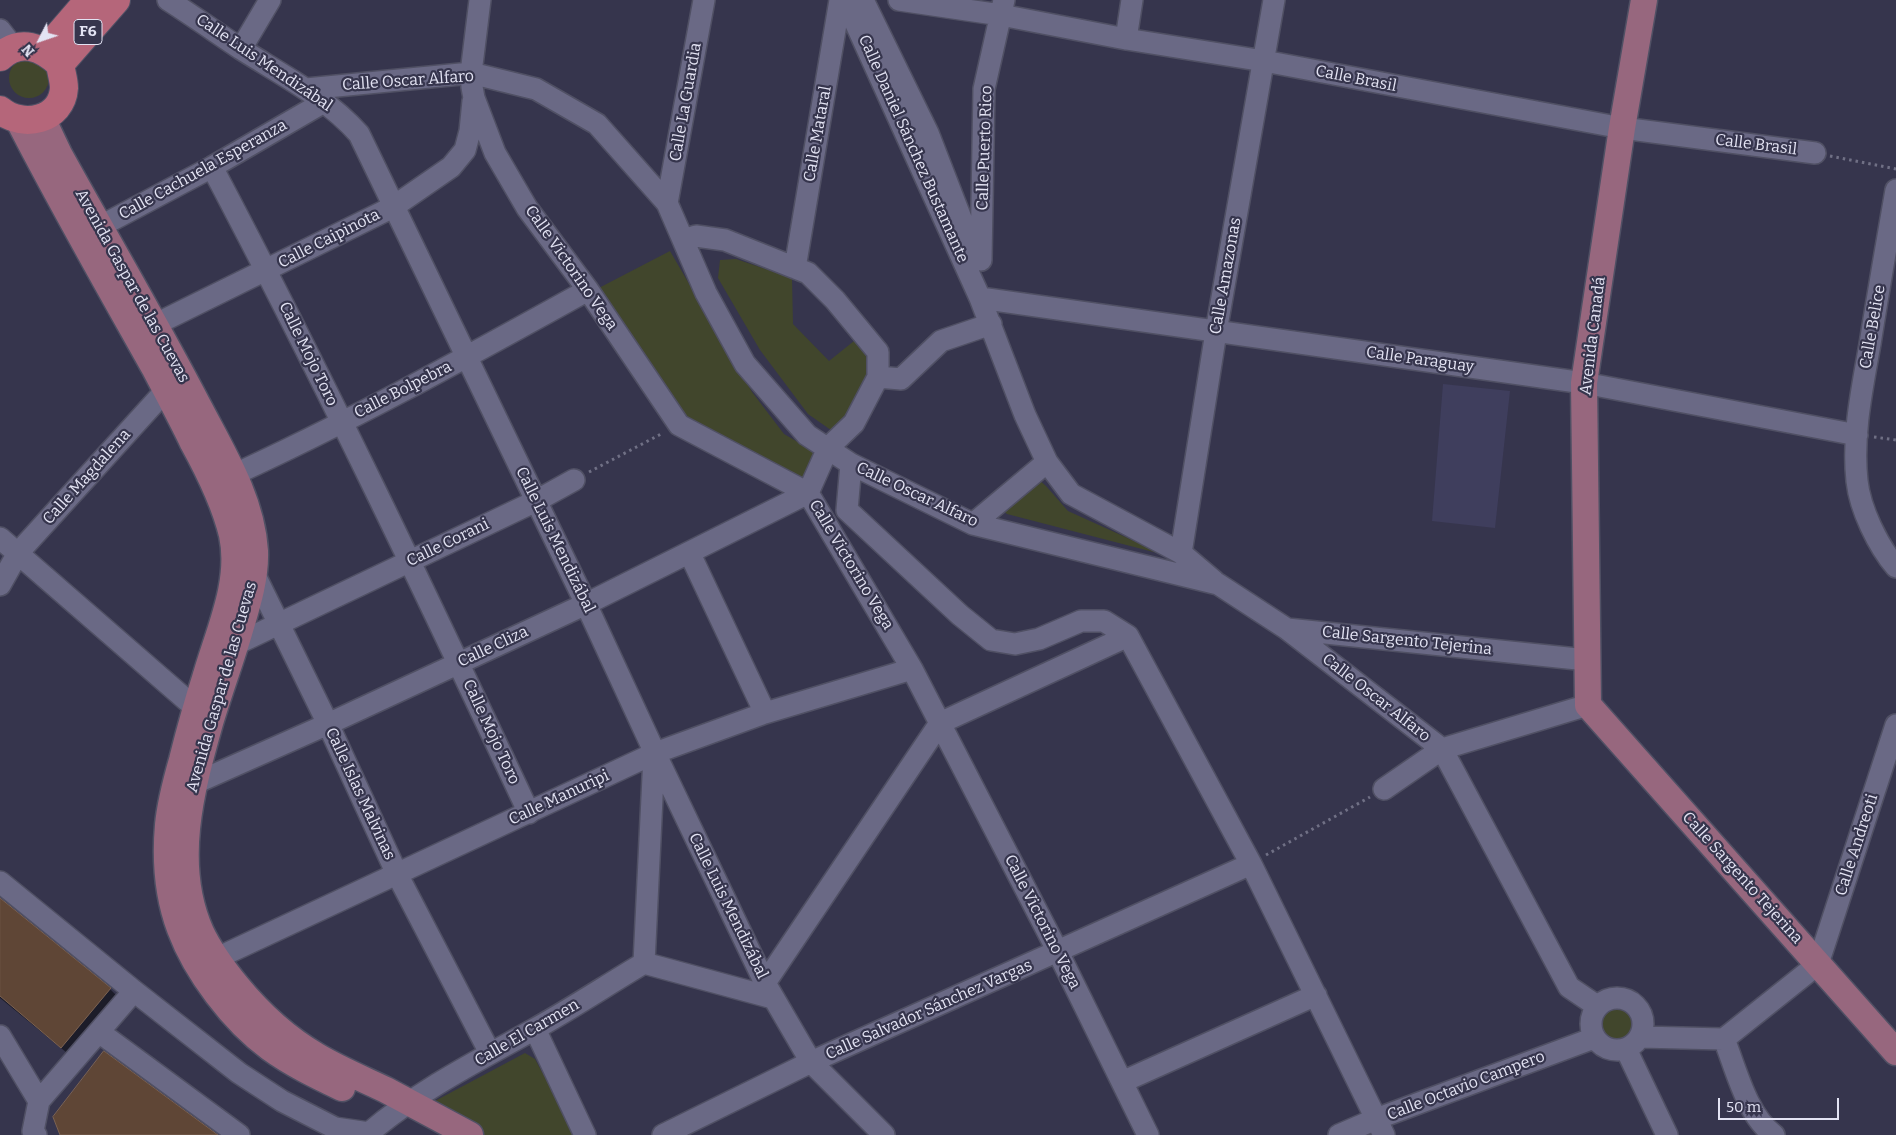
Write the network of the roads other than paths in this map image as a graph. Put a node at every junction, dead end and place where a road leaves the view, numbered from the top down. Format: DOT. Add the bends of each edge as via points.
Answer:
graph roads {
  1 [pos="89,0"];
  2 [pos="116,0"];
  3 [pos="168,0"];
  4 [pos="270,0"];
  5 [pos="480,0"];
  6 [pos="704,0"];
  7 [pos="840,0"];
  8 [pos="846,0"];
  9 [pos="863,0"];
  10 [pos="899,0"];
  11 [pos="1132,0"];
  12 [pos="1274,0"];
  13 [pos="1644,0"];
  14 [pos="1003,8"];
  15 [pos="1126,39"];
  16 [pos="5,47"];
  17 [pos="241,49"];
  18 [pos="52,58"];
  19 [pos="1264,61"];
  20 [pos="470,73"];
  21 [pos="306,89"];
  22 [pos="474,98"];
  23 [pos="324,102"];
  24 [pos="16,120"];
  25 [pos="1622,128"];
  26 [pos="1815,153"];
  27 [pos="212,167"];
  28 [pos="1896,190"];
  29 [pos="667,203"];
  30 [pos="393,207"];
  31 [pos="92,234"];
  32 [pos="683,240"];
  33 [pos="795,268"];
  34 [pos="267,270"];
  35 [pos="588,290"];
  36 [pos="980,298"];
  37 [pos="991,324"];
  38 [pos="145,329"];
  39 [pos="1216,332"];
  40 [pos="466,357"];
  41 [pos="878,377"];
  42 [pos="174,382"];
  43 [pos="1584,383"];
  44 [pos="342,422"];
  45 [pos="1857,435"];
  46 [pos="828,448"];
  47 [pos="1047,462"];
  48 [pos="851,464"];
  49 [pos="224,479"];
  50 [pos="574,480"];
  51 [pos="808,493"];
  52 [pos="536,501"];
  53 [pos="973,524"];
  54 [pos="232,534"];
  55 [pos="0,538"];
  56 [pos="18,553"];
  57 [pos="1181,553"];
  58 [pos="690,554"];
  59 [pos="409,562"];
  60 [pos="1896,567"];
  61 [pos="254,574"];
  62 [pos="1218,584"];
  63 [pos="0,585"];
  64 [pos="586,604"];
  65 [pos="279,624"];
  66 [pos="1287,629"];
  67 [pos="1128,636"];
  68 [pos="224,649"];
  69 [pos="1587,660"];
  70 [pos="458,663"];
  71 [pos="912,669"];
  72 [pos="1588,705"];
  73 [pos="203,714"];
  74 [pos="765,714"];
  75 [pos="940,723"];
  76 [pos="328,724"];
  77 [pos="1896,725"];
  78 [pos="1442,749"];
  79 [pos="654,753"];
  80 [pos="183,789"];
  81 [pos="1384,789"];
  82 [pos="529,813"];
  83 [pos="1251,864"];
  84 [pos="397,874"];
  85 [pos="0,882"];
  86 [pos="1058,952"];
  87 [pos="217,958"];
  88 [pos="644,963"];
  89 [pos="1818,964"];
  90 [pos="769,991"];
  91 [pos="134,992"];
  92 [pos="1316,994"];
  93 [pos="1597,1006"];
  94 [pos="535,1029"];
  95 [pos="98,1032"];
  96 [pos="0,1036"];
  97 [pos="1594,1038"];
  98 [pos="1724,1039"];
  99 [pos="1633,1043"];
  100 [pos="1896,1052"];
  101 [pos="490,1053"];
  102 [pos="811,1062"];
  103 [pos="1122,1082"];
  104 [pos="39,1101"];
  105 [pos="402,1108"];
  106 [pos="1380,1127"];
  107 [pos="32,1134"];
  108 [pos="369,1134"];
  109 [pos="238,1135"];
  110 [pos="434,1135"];
  111 [pos="470,1135"];
  112 [pos="585,1135"];
  113 [pos="663,1135"];
  114 [pos="884,1135"];
  115 [pos="1148,1135"];
  116 [pos="1339,1135"];
  117 [pos="1667,1135"];
  118 [pos="1774,1135"];
  1 -- 18 [label="highway, F6"];
  2 -- 18 [label="highway, F6"];
  3 -- 17 [label="street, Calle Luis Mendizábal"];
  4 -- 17 [label="street"];
  5 -- 20 [label="street, Calle Victorino Vega"];
  6 -- 29 [label="street, Calle La Guardia"];
  7 -- 33 [label="street, Calle Mataral"];
  8 -- 36 [label="street, Calle Daniel Sánchez Bustamante"];
  9 -- 36 [label="street, Calle Daniel Sánchez Bustamante" via="932,142 970,239"];
  10 -- 14 [label="street, Calle Brasil"];
  11 -- 15 [label="street"];
  12 -- 19 [label="street, Calle Amazonas"];
  13 -- 25 [label="main road, Avenida Canadá"];
  14 -- 15 [label="street, Calle Brasil"];
  14 -- 36 [label="street, Calle Puerto Rico" via="984,89"];
  15 -- 19 [label="street, Calle Brasil"];
  16 -- 18 [label="highway" via="34,47"];
  17 -- 21 [label="street, Calle Luis Mendizábal"];
  18 -- 24 [label="highway, F6" via="64,88 61,98 55,108"];
  19 -- 25 [label="street, Calle Brasil"];
  19 -- 39 [label="street, Calle Amazonas"];
  20 -- 21 [label="street, Calle Oscar Alfaro"];
  20 -- 22 [label="street, Calle Victorino Vega"];
  20 -- 29 [label="street, Calle Oscar Alfaro" via="536,89 597,124"];
  21 -- 23 [label="street, Calle Luis Mendizábal"];
  22 -- 30 [label="street, Calle Caipinota" via="465,150 451,167"];
  22 -- 35 [label="street, Calle Victorino Vega" via="495,153 513,185"];
  23 -- 27 [label="street, Calle Cachuela Esperanza"];
  23 -- 30 [label="street, Calle Luis Mendizábal" via="359,134"];
  24 -- 31 [label="main road, Avenida Gaspar de las Cuevas"];
  25 -- 26 [label="street, Calle Brasil"];
  25 -- 43 [label="main road, Avenida Canadá"];
  27 -- 31 [label="street, Calle Cachuela Esperanza"];
  27 -- 34 [label="street, Calle Mojo Toro"];
  28 -- 45 [label="street, Calle Belice"];
  29 -- 32 [label="street, Calle Oscar Alfaro"];
  30 -- 34 [label="street, Calle Caipinota"];
  30 -- 40 [label="street, Calle Luis Mendizábal"];
  31 -- 38 [label="main road, Avenida Gaspar de las Cuevas"];
  32 -- 33 [label="street" via="696,236 725,240"];
  32 -- 46 [label="street, Calle Oscar Alfaro" via="706,293 745,364 807,434"];
  33 -- 41 [label="street" via="808,273 835,300 878,352"];
  34 -- 38 [label="street, Calle Caipinota"];
  34 -- 44 [label="street, Calle Mojo Toro"];
  35 -- 40 [label="street, Calle Bolpebra"];
  35 -- 51 [label="street, Calle Victorino Vega" via="679,425"];
  36 -- 37 [label="street, Calle Daniel Sánchez Bustamante"];
  36 -- 39 [label="street, Calle Paraguay"];
  37 -- 41 [label="street" via="941,342 901,379"];
  37 -- 47 [label="street, Calle Daniel Sánchez Bustamante" via="1025,415"];
  38 -- 42 [label="main road, Avenida Gaspar de las Cuevas"];
  39 -- 43 [label="street, Calle Paraguay"];
  39 -- 57 [label="street, Calle Amazonas"];
  40 -- 44 [label="street, Calle Bolpebra"];
  40 -- 52 [label="street, Calle Luis Mendizábal"];
  41 -- 46 [label="street" via="854,423"];
  42 -- 49 [label="main road, Avenida Gaspar de las Cuevas"];
  42 -- 56 [label="street, Calle Magdalena"];
  43 -- 45 [label="street, Calle Paraguay"];
  43 -- 69 [label="main road, Avenida Canadá"];
  44 -- 49 [label="street, Calle Bolpebra"];
  44 -- 59 [label="street, Calle Mojo Toro"];
  45 -- 60 [label="street, Calle Belice" via="1857,482 1866,517"];
  46 -- 48 [label="street, Calle Oscar Alfaro"];
  46 -- 51 [label="street"];
  47 -- 53 [label="street"];
  47 -- 57 [label="street, Calle Daniel Sánchez Bustamante" via="1071,494"];
  48 -- 53 [label="street, Calle Oscar Alfaro"];
  48 -- 67 [label="street" via="848,510 991,640 1015,644 1039,639 1081,621 1104,621"];
  49 -- 54 [label="main road, Avenida Gaspar de las Cuevas"];
  49 -- 61 [label="main road, Avenida Gaspar de las Cuevas" via="246,506 255,552"];
  50 -- 52 [label="street, Calle Corani"];
  51 -- 58 [label="street, Calle Cliza"];
  51 -- 71 [label="street, Calle Victorino Vega"];
  52 -- 59 [label="street, Calle Corani"];
  52 -- 64 [label="street, Calle Luis Mendizábal"];
  53 -- 62 [label="street, Calle Oscar Alfaro"];
  54 -- 61 [label="street, Calle Islas Malvinas"];
  54 -- 68 [label="main road, Avenida Gaspar de las Cuevas" via="233,583"];
  55 -- 56 [label="street"];
  56 -- 63 [label="street, Calle Magdalena"];
  56 -- 73 [label="street"];
  57 -- 62 [label="street, Calle Daniel Sánchez Bustamante"];
  58 -- 64 [label="street, Calle Cliza"];
  58 -- 74 [label="street"];
  59 -- 65 [label="street, Calle Corani"];
  59 -- 70 [label="street, Calle Mojo Toro"];
  61 -- 65 [label="street, Calle Islas Malvinas"];
  61 -- 68 [label="main road, Avenida Gaspar de las Cuevas" via="248,603"];
  62 -- 66 [label="street, Calle Oscar Alfaro"];
  64 -- 70 [label="street, Calle Cliza"];
  64 -- 79 [label="street, Calle Luis Mendizábal"];
  65 -- 68 [label="street, Calle Corani"];
  65 -- 76 [label="street, Calle Islas Malvinas"];
  66 -- 69 [label="street, Calle Sargento Tejerina"];
  66 -- 78 [label="street, Calle Oscar Alfaro"];
  67 -- 75 [label="street"];
  67 -- 83 [label="street"];
  68 -- 73 [label="main road, Avenida Gaspar de las Cuevas"];
  69 -- 72 [label="main road, Avenida Canadá"];
  70 -- 76 [label="street, Calle Cliza"];
  70 -- 82 [label="street, Calle Mojo Toro"];
  71 -- 74 [label="street, Calle Manuripi"];
  71 -- 75 [label="street, Calle Victorino Vega"];
  72 -- 78 [label="street"];
  72 -- 89 [label="main road, Calle Sargento Tejerina"];
  73 -- 80 [label="main road, Avenida Gaspar de las Cuevas"];
  74 -- 79 [label="street, Calle Manuripi"];
  75 -- 86 [label="street, Calle Victorino Vega"];
  75 -- 90 [label="street"];
  76 -- 80 [label="street, Calle Cliza"];
  76 -- 84 [label="street, Calle Islas Malvinas"];
  77 -- 89 [label="street, Calle Andreoti"];
  78 -- 81 [label="street"];
  78 -- 93 [label="street, Calle Oscar Alfaro" via="1569,987"];
  79 -- 82 [label="street, Calle Manuripi"];
  79 -- 88 [label="street"];
  79 -- 90 [label="street, Calle Luis Mendizábal"];
  80 -- 87 [label="main road, Avenida Gaspar de las Cuevas" via="188,816 187,879 202,932"];
  80 -- 105 [label="main road, Avenida Gaspar de las Cuevas" via="168,822 168,871 180,930 216,992 252,1033 302,1069"];
  82 -- 84 [label="street, Calle Manuripi"];
  83 -- 86 [label="street, Calle Salvador Sánchez Vargas"];
  83 -- 92 [label="street"];
  84 -- 87 [label="street, Calle Manuripi"];
  84 -- 101 [label="street, Calle Islas Malvinas"];
  85 -- 91 [label="street"];
  86 -- 102 [label="street, Calle Salvador Sánchez Vargas"];
  86 -- 103 [label="street, Calle Victorino Vega"];
  87 -- 105 [label="main road, Avenida Gaspar de las Cuevas" via="250,1002 291,1039"];
  88 -- 90 [label="street"];
  88 -- 94 [label="street, Calle El Carmen"];
  89 -- 98 [label="street"];
  89 -- 100 [label="main road, Calle Sargento Tejerina"];
  90 -- 102 [label="street, Calle Luis Mendizábal"];
  91 -- 95 [label="street"];
  91 -- 108 [label="street" via="239,1073 282,1101 335,1128"];
  92 -- 103 [label="street"];
  92 -- 106 [label="street"];
  93 -- 97 [label="street" via="1590,1022"];
  93 -- 99 [label="street" via="1611,998 1635,1004 1643,1020 1643,1029"];
  94 -- 101 [label="street, Calle El Carmen"];
  94 -- 112 [label="street"];
  95 -- 104 [label="street"];
  95 -- 109 [label="street"];
  96 -- 104 [label="street"];
  97 -- 99 [label="street" via="1608,1049 1617,1050"];
  97 -- 106 [label="street, Calle Octavio Campero"];
  98 -- 99 [label="street"];
  98 -- 118 [label="street" via="1752,1109"];
  99 -- 117 [label="street"];
  101 -- 105 [label="street, Calle El Carmen"];
  102 -- 113 [label="street, Calle Salvador Sánchez Vargas"];
  102 -- 114 [label="street, Calle Luis Mendizábal"];
  103 -- 115 [label="street, Calle Victorino Vega"];
  104 -- 107 [label="street"];
  105 -- 108 [label="street, Calle El Carmen"];
  105 -- 110 [label="main road, Avenida Gaspar de las Cuevas"];
  105 -- 111 [label="main road, Avenida Gaspar de las Cuevas"];
  106 -- 116 [label="street, Calle Octavio Campero"];
}
